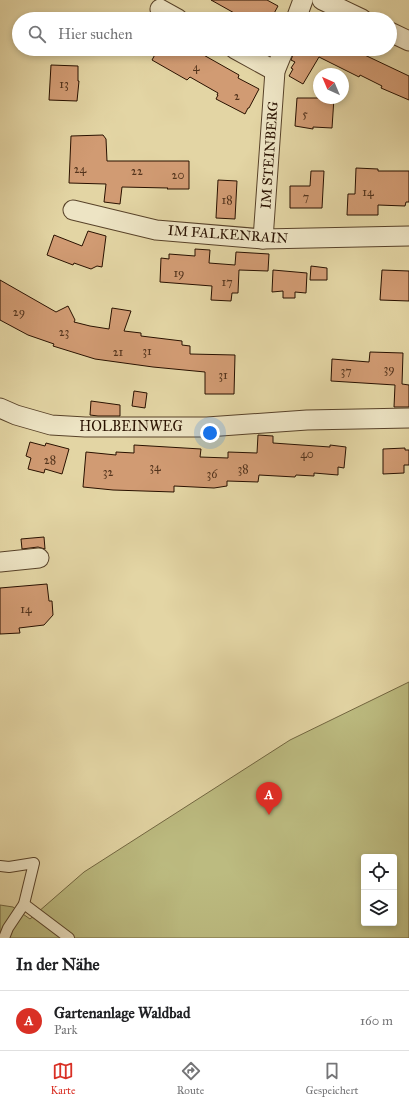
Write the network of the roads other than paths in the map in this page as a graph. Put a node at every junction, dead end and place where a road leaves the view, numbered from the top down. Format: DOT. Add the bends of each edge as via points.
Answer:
graph roads {
  1 [pos="303,0"];
  2 [pos="322,0"];
  3 [pos="160,9"];
  4 [pos="165,12"];
  5 [pos="299,12"];
  6 [pos="347,12"];
  7 [pos="397,35"];
  8 [pos="409,41"];
  9 [pos="248,56"];
  10 [pos="281,56"];
  11 [pos="275,71"];
  12 [pos="73,210"];
  13 [pos="409,236"];
  14 [pos="263,240"];
  15 [pos="0,408"];
  16 [pos="409,418"];
  17 [pos="39,558"];
  18 [pos="0,562"];
  19 [pos="0,866"];
  20 [pos="24,904"];
  21 [pos="4,930"];
  22 [pos="69,938"];
  1 -- 5 [label="street"];
  2 -- 6 [label="street"];
  3 -- 4 [label="street"];
  7 -- 8 [label="street"];
  9 -- 11 [label="street"];
  10 -- 11 [label="street, IM STEINBERG"];
  11 -- 14 [label="street, IM STEINBERG"];
  12 -- 14 [label="street, IM FALKENRAIN" via="156,230"];
  13 -- 14 [label="street, IM FALKENRAIN"];
  15 -- 16 [label="street, HOLBEINWEG" via="51,425 85,426 207,427 307,420"];
  17 -- 18 [label="street"];
  19 -- 20 [label="lane" via="34,864"];
  20 -- 21 [label="lane"];
  20 -- 22 [label="lane"];
}
